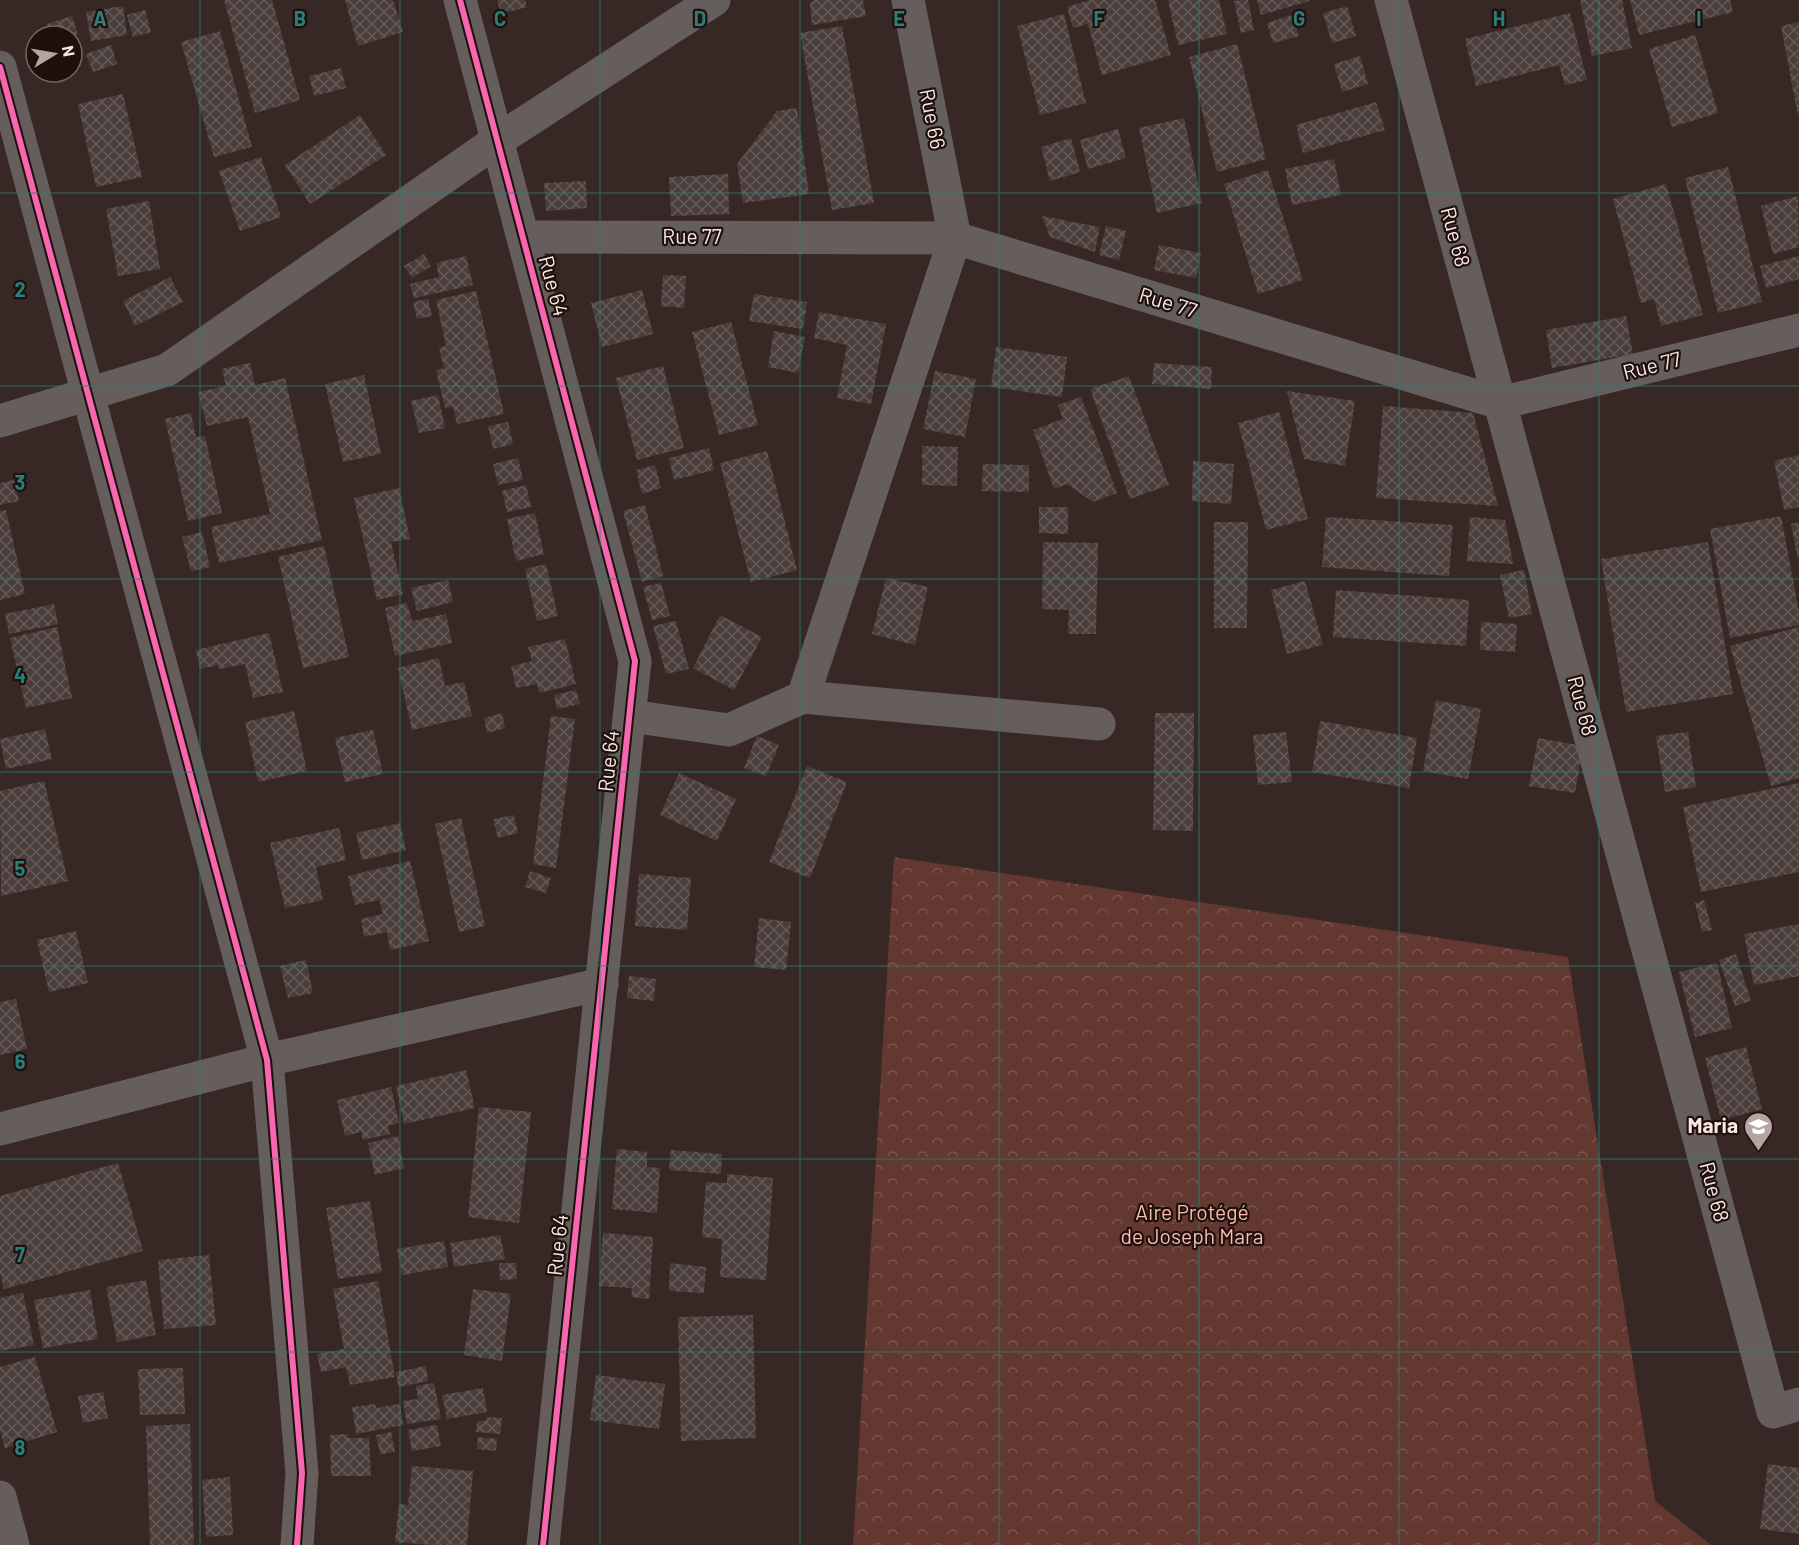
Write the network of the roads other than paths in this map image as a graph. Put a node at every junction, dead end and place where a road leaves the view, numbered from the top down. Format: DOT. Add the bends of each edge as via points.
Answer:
graph roads {
  1 [pos="460,0"];
  2 [pos="714,0"];
  3 [pos="909,0"];
  4 [pos="1391,0"];
  5 [pos="0,67"];
  6 [pos="498,140"];
  7 [pos="523,237"];
  8 [pos="955,238"];
  9 [pos="1799,330"];
  10 [pos="88,394"];
  11 [pos="1500,403"];
  12 [pos="0,421"];
  13 [pos="803,697"];
  14 [pos="630,716"];
  15 [pos="1099,724"];
  16 [pos="602,984"];
  17 [pos="267,1060"];
  18 [pos="0,1129"];
  19 [pos="1786,1408"];
  20 [pos="0,1497"];
  21 [pos="13,1545"];
  22 [pos="297,1545"];
  23 [pos="543,1545"];
  1 -- 6 [label="street, Rue 64"];
  2 -- 6 [label="street"];
  3 -- 8 [label="street, Rue 66"];
  4 -- 11 [label="street, Rue 68"];
  5 -- 10 [label="street"];
  6 -- 7 [label="street, Rue 64"];
  6 -- 10 [label="street" via="167,370"];
  7 -- 8 [label="street, Rue 77"];
  7 -- 14 [label="street, Rue 64" via="635,661"];
  8 -- 11 [label="street, Rue 77"];
  8 -- 13 [label="street"];
  9 -- 11 [label="street, Rue 77"];
  10 -- 12 [label="street"];
  10 -- 17 [label="street"];
  11 -- 19 [label="street, Rue 68"];
  13 -- 14 [label="street" via="729,730"];
  13 -- 15 [label="street"];
  14 -- 16 [label="street, Rue 64"];
  16 -- 17 [label="street"];
  16 -- 23 [label="street, Rue 64"];
  17 -- 18 [label="street"];
  17 -- 22 [label="street" via="302,1473"];
  20 -- 21 [label="street"];
}
